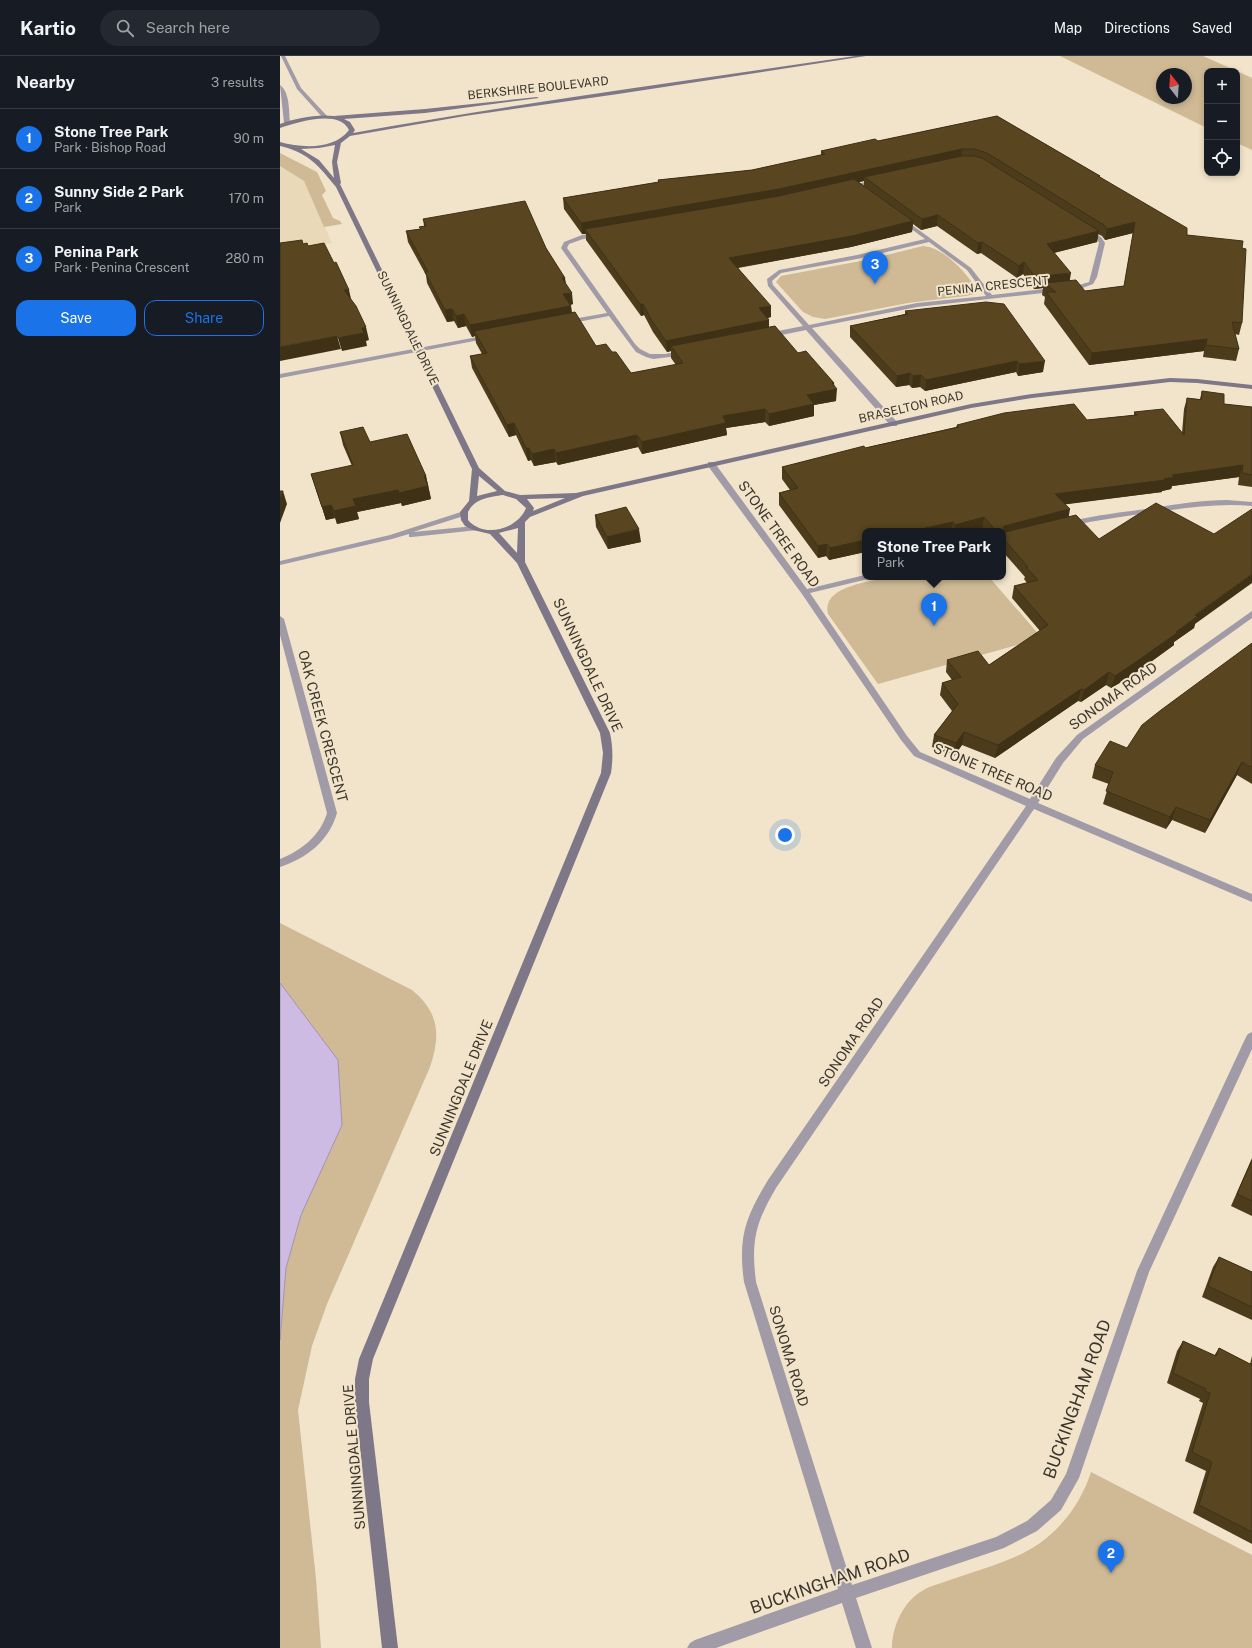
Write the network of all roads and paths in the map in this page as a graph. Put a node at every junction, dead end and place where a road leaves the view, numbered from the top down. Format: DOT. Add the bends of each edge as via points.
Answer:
graph roads {
  1 [pos="283,56"];
  2 [pos="864,56"];
  3 [pos="744,74"];
  4 [pos="280,86"];
  5 [pos="325,117"];
  6 [pos="334,118"];
  7 [pos="287,123"];
  8 [pos="280,126"];
  9 [pos="349,136"];
  10 [pos="339,141"];
  11 [pos="282,146"];
  12 [pos="294,147"];
  13 [pos="339,187"];
  14 [pos="856,187"];
  15 [pos="862,192"];
  16 [pos="893,213"];
  17 [pos="930,240"];
  18 [pos="990,296"];
  19 [pos="610,314"];
  20 [pos="557,324"];
  21 [pos="806,327"];
  22 [pos="497,335"];
  23 [pos="418,350"];
  24 [pos="280,376"];
  25 [pos="1252,387"];
  26 [pos="894,424"];
  27 [pos="711,464"];
  28 [pos="476,469"];
  29 [pos="503,493"];
  30 [pos="581,494"];
  31 [pos="520,497"];
  32 [pos="472,502"];
  33 [pos="1252,504"];
  34 [pos="464,513"];
  35 [pos="529,515"];
  36 [pos="522,523"];
  37 [pos="1060,526"];
  38 [pos="475,528"];
  39 [pos="492,531"];
  40 [pos="392,537"];
  41 [pos="522,562"];
  42 [pos="280,563"];
  43 [pos="862,578"];
  44 [pos="804,592"];
  45 [pos="1252,614"];
  46 [pos="280,619"];
  47 [pos="1032,804"];
  48 [pos="280,863"];
  49 [pos="1252,898"];
  50 [pos="1252,1037"];
  51 [pos="846,1594"];
  52 [pos="390,1648"];
  53 [pos="695,1648"];
  54 [pos="864,1648"];
  1 -- 5 [label="street" via="299,89"];
  2 -- 3 [label="street, BERKSHIRE BOULEVARD"];
  3 -- 6 [label="street, BERKSHIRE BOULEVARD" via="425,111"];
  3 -- 9 [label="street, BERKSHIRE BOULEVARD" via="465,114"];
  4 -- 7 [label="street" via="285,99"];
  5 -- 6 [label="street"];
  5 -- 7 [label="street" via="305,118"];
  6 -- 9 [label="street" via="351,125"];
  7 -- 8 [label="street"];
  9 -- 10 [label="street, BERKSHIRE BOULEVARD"];
  10 -- 12 [label="street, BERKSHIRE BOULEVARD" via="315,147"];
  10 -- 13 [label="street, SUNNINGDALE DRIVE" via="334,155"];
  11 -- 12 [label="street, BERKSHIRE BOULEVARD"];
  12 -- 13 [label="street, SUNNINGDALE DRIVE" via="317,161"];
  13 -- 23 [label="street, SUNNINGDALE DRIVE"];
  14 -- 15 [label="street"];
  14 -- 18 [label="street, PENINA CRESCENT" via="961,163 978,164 1101,240 1094,277 1089,284 1073,288"];
  14 -- 19 [label="street, PENINA CRESCENT" via="569,240 564,248"];
  16 -- 17 [label="street"];
  17 -- 18 [label="street" via="969,269"];
  17 -- 21 [label="street" via="774,274 769,280 770,285"];
  18 -- 21 [label="street, PENINA CRESCENT" via="917,305"];
  19 -- 20 [label="street"];
  19 -- 21 [label="street, PENINA CRESCENT" via="639,352 651,357 678,354"];
  21 -- 26 [label="street"];
  22 -- 23 [label="street"];
  23 -- 24 [label="street"];
  23 -- 28 [label="street, SUNNINGDALE DRIVE"];
  25 -- 26 [label="street, BRASELTON ROAD" via="1197,381 1164,381 1008,400"];
  26 -- 27 [label="street, BRASELTON ROAD"];
  27 -- 30 [label="street, BRASELTON ROAD"];
  27 -- 44 [label="street, STONE TREE ROAD"];
  28 -- 29 [label="street, SUNNINGDALE DRIVE"];
  28 -- 32 [label="street"];
  29 -- 31 [label="street"];
  29 -- 32 [label="street"];
  30 -- 31 [label="street, BRASELTON ROAD"];
  30 -- 35 [label="street, BRASELTON ROAD"];
  31 -- 35 [label="street" via="527,502 530,508"];
  32 -- 34 [label="street"];
  33 -- 37 [label="street" via="1229,501 1207,503"];
  34 -- 38 [label="street" via="464,519"];
  34 -- 40 [label="street"];
  35 -- 36 [label="street"];
  36 -- 39 [label="street" via="509,529"];
  36 -- 41 [label="street, SUNNINGDALE DRIVE"];
  38 -- 39 [label="street"];
  38 -- 40 [label="street"];
  39 -- 41 [label="street, SUNNINGDALE DRIVE"];
  40 -- 42 [label="street"];
  41 -- 52 [label="street, SUNNINGDALE DRIVE" via="605,733 609,758 606,773 366,1359 362,1380 362,1402"];
  43 -- 44 [label="street"];
  44 -- 47 [label="street, STONE TREE ROAD" via="912,749 929,760"];
  45 -- 47 [label="street, SONOMA ROAD" via="1080,737 1052,771"];
  46 -- 48 [label="street, OAK CREEK CRESCENT" via="332,813 327,828 319,838 291,860"];
  47 -- 49 [label="street, STONE TREE ROAD"];
  47 -- 51 [label="street, SONOMA ROAD" via="772,1184 752,1221 747,1241 750,1282"];
  50 -- 51 [label="street, BUCKINGHAM ROAD" via="1143,1271 1072,1478 1056,1505 1032,1526 999,1543"];
  51 -- 53 [label="street, BUCKINGHAM ROAD"];
  51 -- 54 [label="street, SONOMA ROAD"];
}
